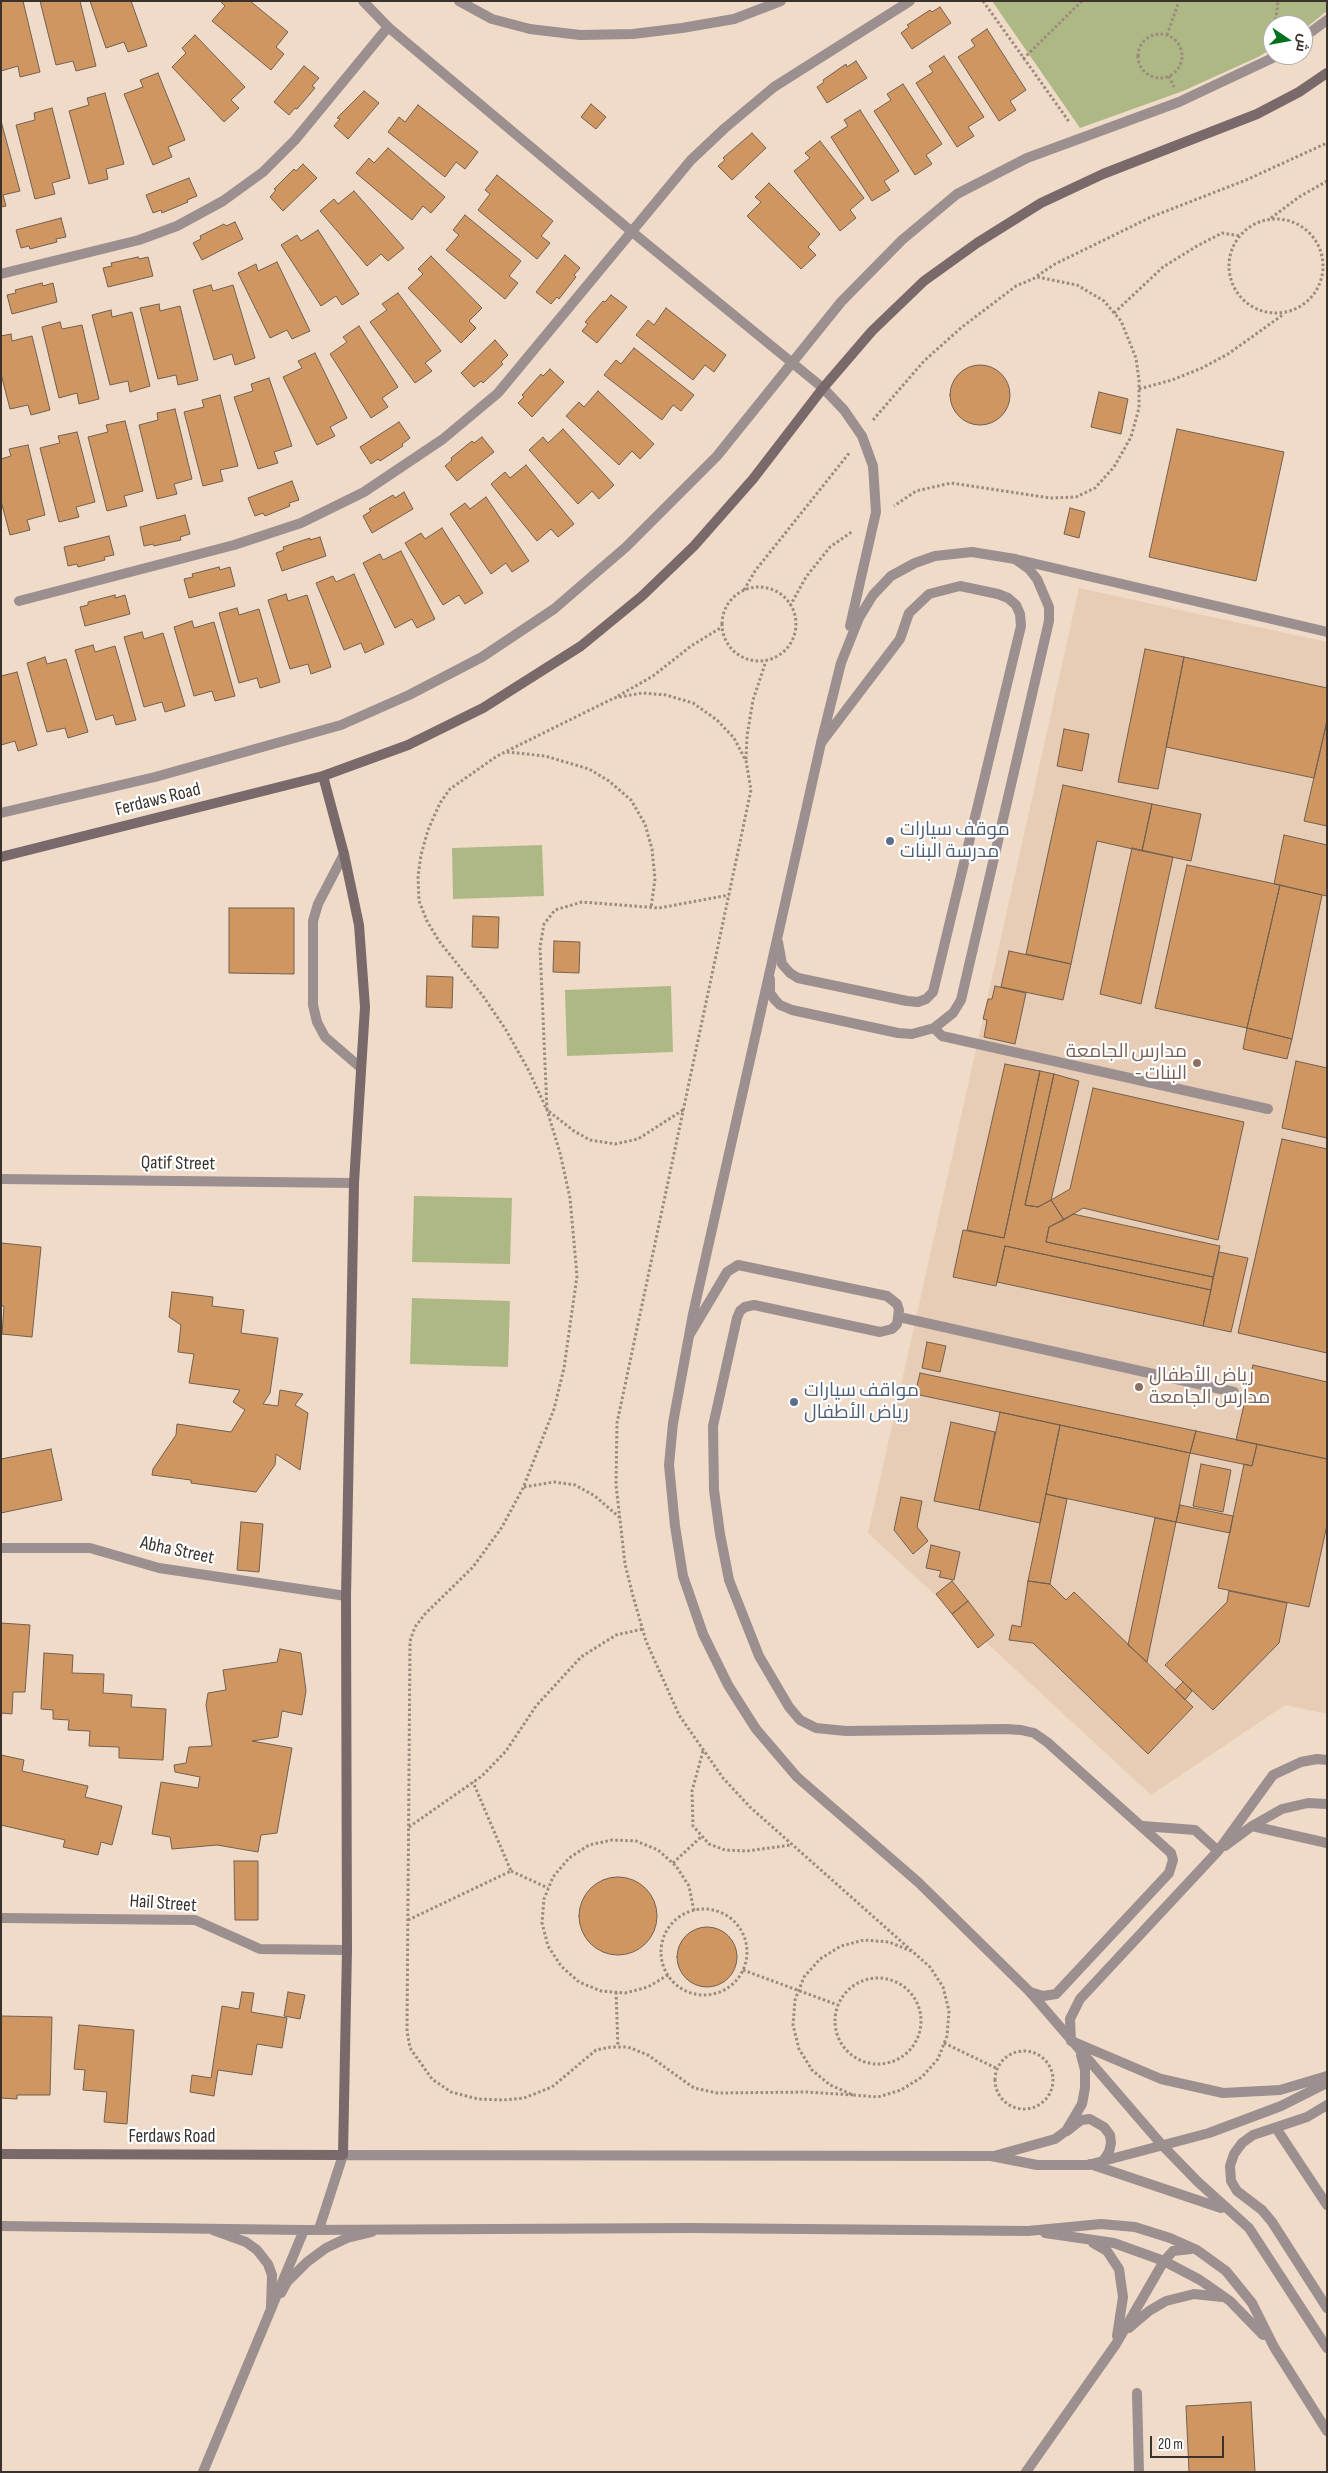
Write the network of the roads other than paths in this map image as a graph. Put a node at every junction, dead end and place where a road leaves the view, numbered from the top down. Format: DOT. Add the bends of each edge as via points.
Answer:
graph roads {
  1 [pos="363,1"];
  2 [pos="459,1"];
  3 [pos="781,1"];
  4 [pos="910,1"];
  5 [pos="1327,20"];
  6 [pos="388,27"];
  7 [pos="1313,30"];
  8 [pos="1263,63"];
  9 [pos="1327,73"];
  10 [pos="631,231"];
  11 [pos="1,274"];
  12 [pos="792,362"];
  13 [pos="823,388"];
  14 [pos="1015,559"];
  15 [pos="19,601"];
  16 [pos="1327,632"];
  17 [pos="841,663"];
  18 [pos="821,743"];
  19 [pos="323,776"];
  20 [pos="1,813"];
  21 [pos="344,854"];
  22 [pos="1,856"];
  23 [pos="778,938"];
  24 [pos="769,976"];
  25 [pos="934,1028"];
  26 [pos="361,1068"];
  27 [pos="1268,1109"];
  28 [pos="1,1179"];
  29 [pos="354,1184"];
  30 [pos="899,1317"];
  31 [pos="689,1336"];
  32 [pos="1234,1392"];
  33 [pos="1,1548"];
  34 [pos="346,1596"];
  35 [pos="1327,1760"];
  36 [pos="1327,1804"];
  37 [pos="1142,1826"];
  38 [pos="1252,1826"];
  39 [pos="1327,1843"];
  40 [pos="1218,1852"];
  41 [pos="1,1918"];
  42 [pos="348,1950"];
  43 [pos="1030,1992"];
  44 [pos="1071,2041"];
  45 [pos="1080,2052"];
  46 [pos="1327,2076"];
  47 [pos="1327,2083"];
  48 [pos="1327,2105"];
  49 [pos="1276,2128"];
  50 [pos="1066,2131"];
  51 [pos="1162,2145"];
  52 [pos="1,2154"];
  53 [pos="343,2155"];
  54 [pos="991,2156"];
  55 [pos="1103,2161"];
  56 [pos="1090,2164"];
  57 [pos="1327,2205"];
  58 [pos="1233,2214"];
  59 [pos="1,2226"];
  60 [pos="206,2228"];
  61 [pos="319,2229"];
  62 [pos="382,2229"];
  63 [pos="304,2230"];
  64 [pos="1028,2231"];
  65 [pos="1083,2239"];
  66 [pos="1197,2250"];
  67 [pos="1164,2261"];
  68 [pos="1230,2301"];
  69 [pos="270,2308"];
  70 [pos="1327,2308"];
  71 [pos="1116,2344"];
  72 [pos="1274,2347"];
  73 [pos="1327,2348"];
  74 [pos="1137,2392"];
  75 [pos="1327,2431"];
  76 [pos="203,2472"];
  77 [pos="1026,2472"];
  78 [pos="1140,2472"];
  1 -- 6 [label="street"];
  2 -- 3 [label="street" via="492,19 530,29 580,35 633,34 734,19"];
  4 -- 10 [label="street" via="774,87 691,160"];
  5 -- 7 [label="street"];
  6 -- 10 [label="street"];
  6 -- 11 [label="street" via="295,140 263,172 223,201 177,226 139,240"];
  8 -- 12 [label="street" via="1179,102 1027,158 957,194 902,240 848,295"];
  9 -- 13 [label="street, Ferdaws Road" via="1257,114 1103,174 1041,202 924,281 872,331"];
  10 -- 12 [label="street"];
  10 -- 15 [label="street" via="498,393 443,439 364,492 301,523 234,545"];
  12 -- 13 [label="street"];
  12 -- 20 [label="street" via="717,456 626,547 554,608 482,657 341,726 155,777"];
  13 -- 17 [label="street" via="862,436 873,466 876,512"];
  13 -- 19 [label="street, Ferdaws Road" via="753,479 694,546 642,596 581,646 483,708 408,745"];
  14 -- 16 [label="street"];
  14 -- 17 [label="street" via="972,552 935,556 891,576 858,618"];
  14 -- 25 [label="street" via="1029,569 1045,593 1049,607 1046,641 961,1000 949,1017"];
  17 -- 18 [label="street"];
  18 -- 23 [label="street"];
  18 -- 23 [label="street" via="900,639 909,612 929,594 960,586 998,594 1016,606 1021,626 933,992 918,1002 907,1001 798,978 782,964"];
  19 -- 21 [label="street"];
  19 -- 22 [label="street, Ferdaws Road"];
  21 -- 26 [label="street" via="359,924 363,965"];
  21 -- 26 [label="street" via="318,904 313,921 313,1004 325,1037"];
  23 -- 24 [label="street"];
  24 -- 25 [label="street" via="770,993 780,1005 792,1010 898,1033 912,1034"];
  24 -- 31 [label="street"];
  25 -- 27 [label="street" via="942,1036"];
  26 -- 29 [label="street"];
  28 -- 29 [label="street, Qatif Street"];
  29 -- 34 [label="street"];
  30 -- 31 [label="street" via="897,1304 887,1296 738,1265 726,1272"];
  30 -- 32 [label="street"];
  30 -- 37 [label="street" via="892,1329 880,1332 754,1305 745,1307 737,1318 714,1426 714,1490 729,1580 759,1656 789,1707 800,1720 816,1728 846,1731 1006,1729 1034,1733"];
  31 -- 43 [label="street" via="669,1465 675,1526 683,1576 703,1634 728,1685 756,1729 797,1777 918,1882"];
  33 -- 34 [label="street, Abha Street" via="90,1548 159,1568"];
  34 -- 42 [label="street"];
  35 -- 40 [label="street" via="1301,1762 1273,1775"];
  36 -- 38 [label="street" via="1295,1805"];
  37 -- 40 [label="street" via="1195,1830"];
  37 -- 43 [label="street" via="1171,1853 1173,1860 1169,1873 1056,1994 1044,1996"];
  38 -- 39 [label="street"];
  38 -- 40 [label="street"];
  40 -- 44 [label="street" via="1080,1999 1070,2019"];
  41 -- 42 [label="street, Hail Street" via="195,1920 260,1949"];
  42 -- 53 [label="street"];
  43 -- 44 [label="street"];
  44 -- 45 [label="street"];
  44 -- 46 [label="street" via="1161,2079 1223,2092 1280,2090"];
  45 -- 50 [label="street" via="1085,2088 1082,2104"];
  45 -- 51 [label="street"];
  47 -- 51 [label="street" via="1263,2113 1209,2133"];
  48 -- 49 [label="street"];
  49 -- 57 [label="street"];
  49 -- 70 [label="street" via="1253,2135 1242,2143 1230,2166 1231,2181 1237,2191 1272,2222"];
  50 -- 54 [label="street" via="1054,2139"];
  50 -- 55 [label="street" via="1081,2120 1090,2119 1104,2127 1111,2143"];
  51 -- 55 [label="street"];
  51 -- 58 [label="street"];
  52 -- 53 [label="street, Ferdaws Road"];
  53 -- 54 [label="street"];
  53 -- 61 [label="street"];
  54 -- 56 [label="street" via="1037,2165"];
  55 -- 56 [label="street"];
  56 -- 58 [label="street" via="1212,2204"];
  58 -- 73 [label="street" via="1259,2241"];
  59 -- 60 [label="street"];
  60 -- 63 [label="street"];
  60 -- 69 [label="street" via="233,2236 258,2250 272,2275"];
  61 -- 62 [label="street"];
  61 -- 63 [label="street"];
  62 -- 64 [label="street"];
  62 -- 69 [label="street" via="326,2248 287,2282"];
  63 -- 69 [label="street"];
  64 -- 65 [label="street"];
  64 -- 66 [label="street" via="1118,2225 1152,2232"];
  65 -- 67 [label="street" via="1114,2243"];
  65 -- 71 [label="street" via="1107,2251 1118,2269 1123,2297"];
  66 -- 67 [label="street" via="1173,2251"];
  66 -- 72 [label="street" via="1239,2285"];
  67 -- 68 [label="street"];
  67 -- 71 [label="street"];
  68 -- 71 [label="street" via="1204,2294 1166,2301 1135,2322"];
  68 -- 72 [label="street"];
  69 -- 76 [label="street"];
  71 -- 77 [label="street"];
  72 -- 75 [label="street"];
  74 -- 78 [label="street"];
}
